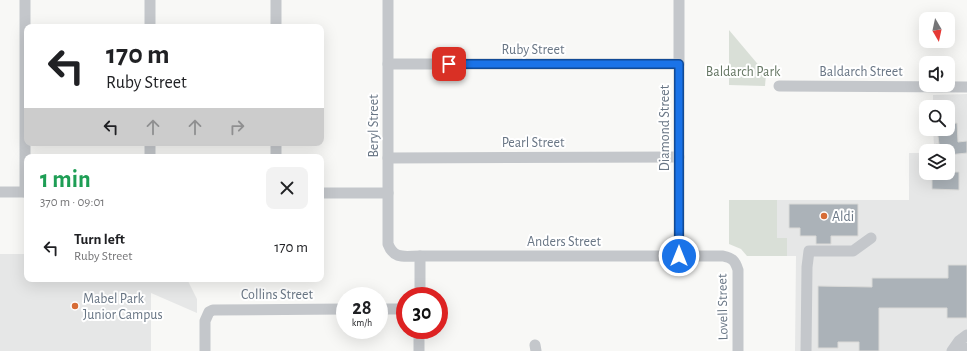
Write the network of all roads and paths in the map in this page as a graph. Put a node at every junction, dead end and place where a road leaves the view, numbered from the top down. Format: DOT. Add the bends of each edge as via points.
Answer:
graph roads {
  1 [pos="25,0"];
  2 [pos="150,0"];
  3 [pos="276,0"];
  4 [pos="388,0"];
  5 [pos="679,0"];
  6 [pos="25,24"];
  7 [pos="150,24"];
  8 [pos="276,24"];
  9 [pos="388,64"];
  10 [pos="679,64"];
  11 [pos="779,86"];
  12 [pos="967,87"];
  13 [pos="679,157"];
  14 [pos="388,158"];
  15 [pos="0,192"];
  16 [pos="24,192"];
  17 [pos="324,192"];
  18 [pos="388,193"];
  19 [pos="871,238"];
  20 [pos="391,252"];
  21 [pos="420,256"];
  22 [pos="679,256"];
  23 [pos="735,262"];
  24 [pos="420,287"];
  25 [pos="336,309"];
  26 [pos="967,335"];
  27 [pos="419,339"];
  28 [pos="967,348"];
  29 [pos="205,351"];
  30 [pos="419,351"];
  31 [pos="738,351"];
  32 [pos="806,351"];
  33 [pos="952,351"];
  34 [pos="964,351"];
  1 -- 6 [label="street"];
  2 -- 7 [label="street"];
  3 -- 8 [label="street"];
  4 -- 9 [label="street, Beryl Street"];
  5 -- 10 [label="street, Diamond Street"];
  9 -- 10 [label="street, Ruby Street"];
  9 -- 14 [label="street, Beryl Street"];
  10 -- 13 [label="street, Diamond Street"];
  11 -- 12 [label="street, Baldarch Street"];
  13 -- 14 [label="street, Pearl Street"];
  13 -- 22 [label="street, Diamond Street"];
  14 -- 18 [label="street, Beryl Street"];
  15 -- 16 [label="street"];
  17 -- 18 [label="street"];
  18 -- 20 [label="street, Beryl Street" via="388,244"];
  19 -- 32 [label="street" via="853,251 808,251"];
  20 -- 21 [label="street, Anders Street" via="396,256"];
  21 -- 22 [label="street, Anders Street"];
  21 -- 24 [label="street"];
  22 -- 23 [label="street, Anders Street" via="723,256"];
  23 -- 31 [label="street, Lovell Street" via="738,270"];
  25 -- 29 [label="street, Collins Street" via="220,309 209,312 205,321"];
  26 -- 33 [label="street"];
  27 -- 30 [label="street"];
  28 -- 34 [label="street"];
}
